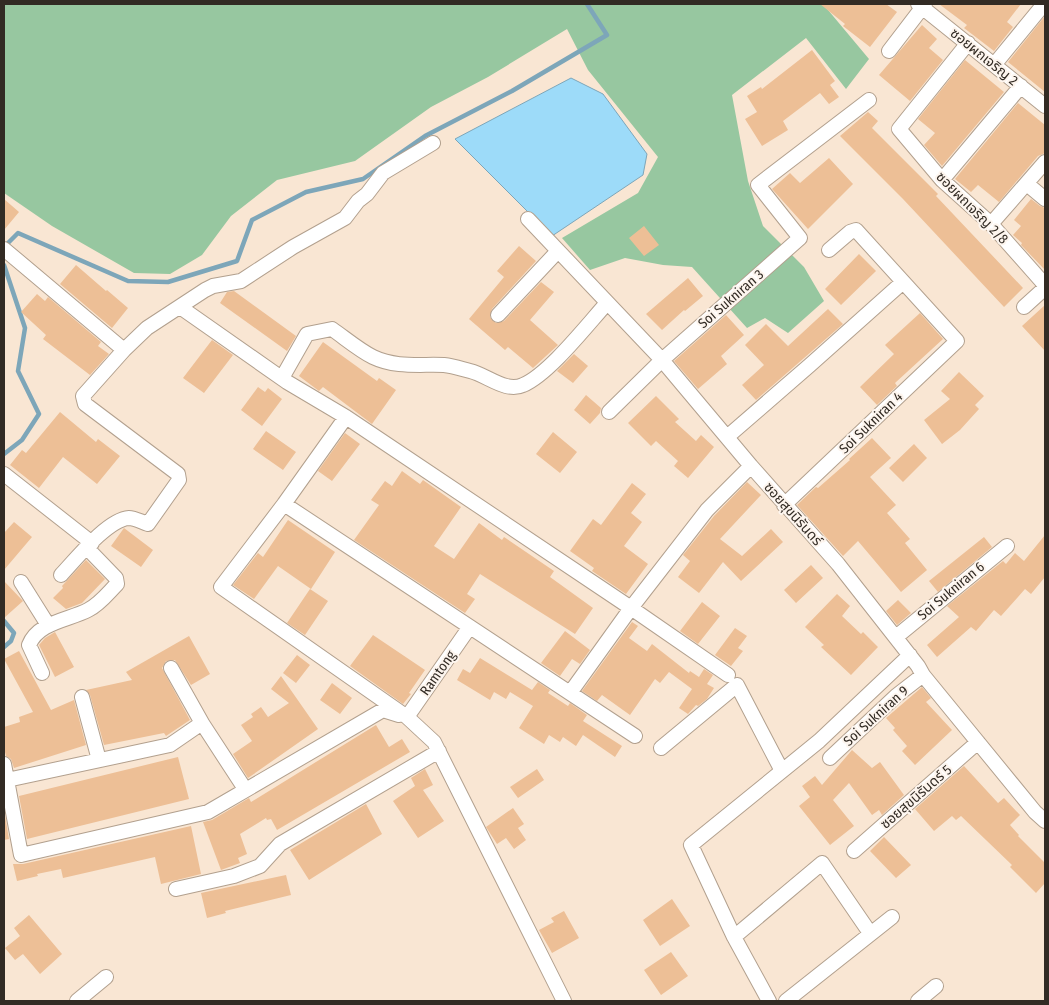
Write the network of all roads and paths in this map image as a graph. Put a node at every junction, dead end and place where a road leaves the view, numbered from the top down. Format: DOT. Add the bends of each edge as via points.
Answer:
graph roads {
  1 [pos="1044,4"];
  2 [pos="922,5"];
  3 [pos="968,44"];
  4 [pos="890,51"];
  5 [pos="994,65"];
  6 [pos="1021,86"];
  7 [pos="869,100"];
  8 [pos="1045,106"];
  9 [pos="433,143"];
  10 [pos="1045,162"];
  11 [pos="942,180"];
  12 [pos="1027,184"];
  13 [pos="1045,199"];
  14 [pos="528,219"];
  15 [pos="991,224"];
  16 [pos="5,250"];
  17 [pos="829,250"];
  18 [pos="558,252"];
  19 [pos="903,282"];
  20 [pos="1045,287"];
  21 [pos="607,303"];
  22 [pos="1024,306"];
  23 [pos="180,307"];
  24 [pos="498,315"];
  25 [pos="124,350"];
  26 [pos="662,360"];
  27 [pos="282,378"];
  28 [pos="609,412"];
  29 [pos="346,417"];
  30 [pos="727,437"];
  31 [pos="751,466"];
  32 [pos="9,478"];
  33 [pos="284,504"];
  34 [pos="784,505"];
  35 [pos="90,546"];
  36 [pos="1007,546"];
  37 [pos="61,575"];
  38 [pos="21,582"];
  39 [pos="631,608"];
  40 [pos="48,625"];
  41 [pos="469,628"];
  42 [pos="896,638"];
  43 [pos="910,655"];
  44 [pos="170,668"];
  45 [pos="42,673"];
  46 [pos="923,674"];
  47 [pos="728,676"];
  48 [pos="570,692"];
  49 [pos="82,698"];
  50 [pos="406,718"];
  51 [pos="202,723"];
  52 [pos="635,736"];
  53 [pos="978,742"];
  54 [pos="661,748"];
  55 [pos="439,752"];
  56 [pos="830,758"];
  57 [pos="99,760"];
  58 [pos="4,764"];
  59 [pos="782,771"];
  60 [pos="7,780"];
  61 [pos="245,789"];
  62 [pos="1045,821"];
  63 [pos="854,851"];
  64 [pos="176,889"];
  65 [pos="892,917"];
  66 [pos="870,933"];
  67 [pos="734,936"];
  68 [pos="106,977"];
  69 [pos="936,986"];
  70 [pos="77,1001"];
  71 [pos="564,1001"];
  72 [pos="768,1001"];
  73 [pos="786,1001"];
  74 [pos="918,1001"];
  1 -- 5 [label="street"];
  2 -- 3 [label="street, ซอยผถเจริญ 2"];
  2 -- 4 [label="street"];
  3 -- 5 [label="street, ซอยผถเจริญ 2"];
  3 -- 11 [label="street, ซอยผถเจริญ 2/8" via="899,129"];
  5 -- 6 [label="street, ซอยผถเจริญ 2"];
  6 -- 8 [label="street, ซอยผถเจริญ 2"];
  6 -- 11 [label="street"];
  7 -- 26 [label="street, Soi Sukniran 3" via="758,185 800,238"];
  9 -- 23 [label="street" via="383,173 345,218 241,281 213,286"];
  10 -- 12 [label="street"];
  11 -- 15 [label="street, ซอยผถเจริญ 2/8"];
  12 -- 13 [label="street"];
  12 -- 15 [label="street"];
  14 -- 18 [label="street, ซอยสุขนิรันดร์"];
  15 -- 20 [label="street, ซอยผถเจริญ 2/8"];
  16 -- 25 [label="street"];
  17 -- 19 [label="street" via="856,230"];
  18 -- 21 [label="street, ซอยสุขนิรันดร์"];
  18 -- 24 [label="street"];
  19 -- 30 [label="street"];
  19 -- 34 [label="street, Soi Sukniran 4" via="957,341"];
  20 -- 22 [label="street"];
  21 -- 26 [label="street, ซอยสุขนิรันดร์"];
  21 -- 27 [label="street" via="534,380 515,388 482,374 446,365 398,365 381,360 332,329 308,334"];
  23 -- 25 [label="street" via="147,328"];
  23 -- 27 [label="street"];
  25 -- 35 [label="street" via="83,396 85,404 178,474 180,480 148,524 130,518 116,523 104,530"];
  26 -- 28 [label="street, Soi Sukniran 3"];
  26 -- 30 [label="street, ซอยสุขนิรันดร์"];
  27 -- 29 [label="street"];
  29 -- 33 [label="street"];
  29 -- 39 [label="street"];
  30 -- 31 [label="street, ซอยสุขนิรันดร์"];
  31 -- 34 [label="street, ซอยสุขนิรันดร์"];
  31 -- 39 [label="street" via="707,510"];
  32 -- 35 [label="street"];
  33 -- 41 [label="street"];
  33 -- 50 [label="street" via="221,587"];
  34 -- 42 [label="street, ซอยสุขนิรันดร์" via="838,564"];
  35 -- 37 [label="street"];
  35 -- 40 [label="street" via="116,578 117,584 97,605"];
  36 -- 42 [label="street, Soi Sukniran 6"];
  38 -- 40 [label="street"];
  39 -- 47 [label="street"];
  39 -- 48 [label="street"];
  40 -- 45 [label="street" via="29,645"];
  41 -- 48 [label="street"];
  41 -- 50 [label="street, Ramtong"];
  42 -- 43 [label="street, ซอยสุขนิรันดร์"];
  43 -- 46 [label="street, ซอยสุขนิรันดร์"];
  43 -- 59 [label="street" via="819,741"];
  44 -- 51 [label="street"];
  46 -- 53 [label="street, ซอยสุขนิรันดร์"];
  46 -- 56 [label="street, Soi Sukniran 9"];
  48 -- 52 [label="street"];
  49 -- 57 [label="street"];
  50 -- 55 [label="street" via="434,742"];
  50 -- 61 [label="street" via="382,710"];
  51 -- 57 [label="street" via="170,745"];
  51 -- 61 [label="street"];
  53 -- 62 [label="street, ซอยสุขนิรันดร์"];
  53 -- 63 [label="street, ซอยสุขนิรันดร์ 5"];
  54 -- 59 [label="street" via="738,685"];
  55 -- 64 [label="street" via="280,844 260,866 234,876"];
  55 -- 71 [label="street"];
  57 -- 60 [label="street"];
  58 -- 60 [label="street"];
  59 -- 67 [label="street" via="691,845"];
  60 -- 61 [label="street" via="22,855 208,812"];
  65 -- 66 [label="street"];
  66 -- 67 [label="street" via="822,863"];
  66 -- 73 [label="street"];
  67 -- 72 [label="street"];
  68 -- 70 [label="street"];
  69 -- 74 [label="street"];
}
